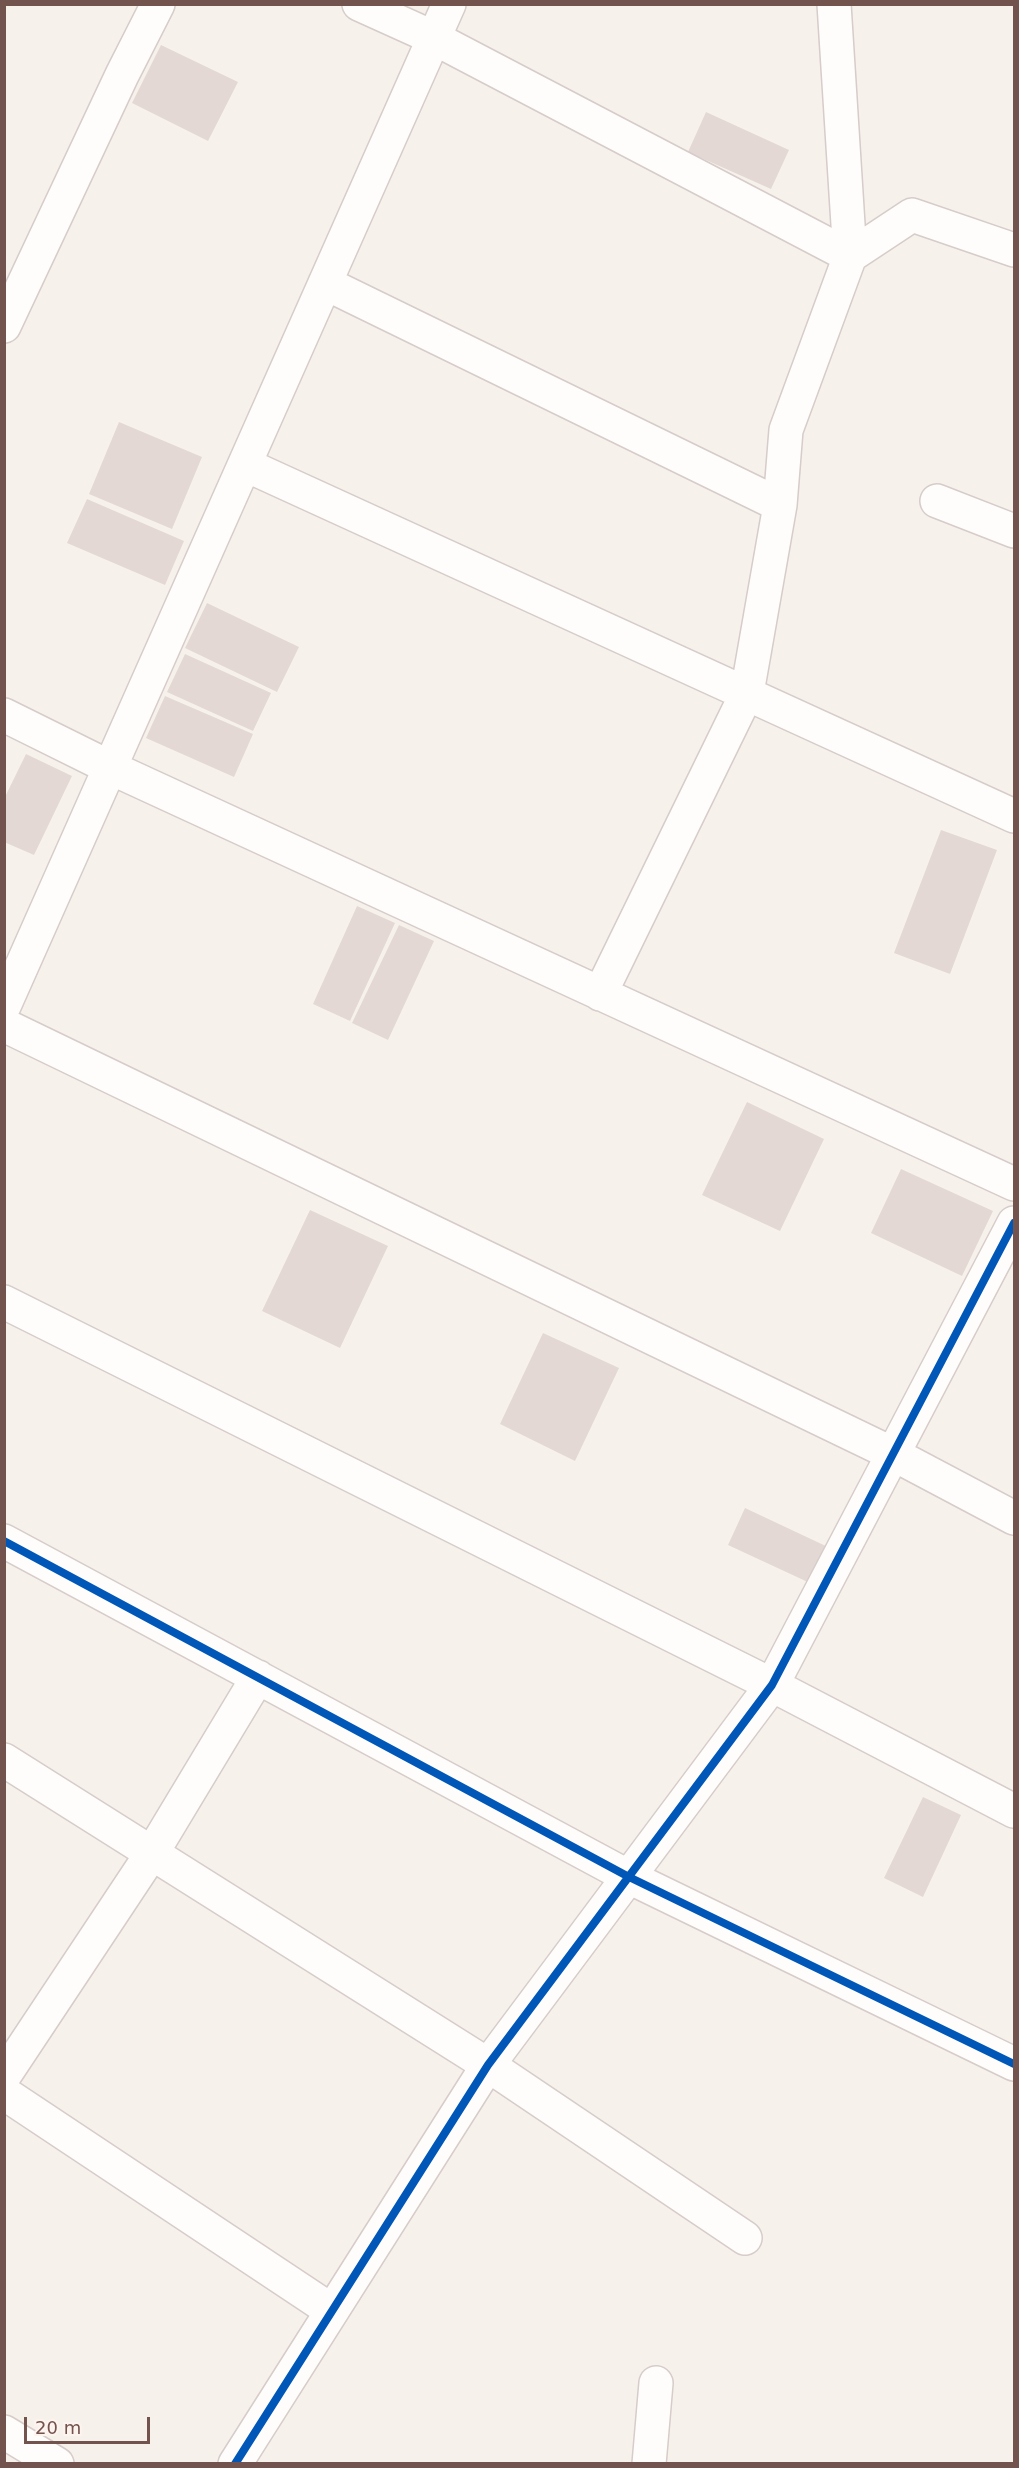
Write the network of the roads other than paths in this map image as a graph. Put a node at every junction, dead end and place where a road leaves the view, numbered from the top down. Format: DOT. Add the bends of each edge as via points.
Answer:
graph roads {
  1 [pos="158,4"];
  2 [pos="359,4"];
  3 [pos="449,4"];
  4 [pos="834,4"];
  5 [pos="432,37"];
  6 [pos="1014,250"];
  7 [pos="850,256"];
  8 [pos="325,283"];
  9 [pos="5,323"];
  10 [pos="246,465"];
  11 [pos="937,501"];
  12 [pos="780,505"];
  13 [pos="1014,531"];
  14 [pos="747,693"];
  15 [pos="4,715"];
  16 [pos="110,767"];
  17 [pos="1014,816"];
  18 [pos="600,994"];
  19 [pos="4,1006"];
  20 [pos="4,1025"];
  21 [pos="1014,1185"];
  22 [pos="1014,1223"];
  23 [pos="4,1302"];
  24 [pos="895,1455"];
  25 [pos="1014,1518"];
  26 [pos="4,1541"];
  27 [pos="258,1677"];
  28 [pos="772,1685"];
  29 [pos="4,1760"];
  30 [pos="1014,1811"];
  31 [pos="152,1853"];
  32 [pos="629,1877"];
  33 [pos="1014,2064"];
  34 [pos="488,2065"];
  35 [pos="4,2076"];
  36 [pos="4,2093"];
  37 [pos="745,2238"];
  38 [pos="332,2311"];
  39 [pos="656,2383"];
  40 [pos="4,2432"];
  41 [pos="57,2463"];
  42 [pos="235,2463"];
  43 [pos="649,2463"];
  1 -- 9 [label="street"];
  2 -- 5 [label="street"];
  3 -- 5 [label="street"];
  4 -- 7 [label="street"];
  5 -- 7 [label="street"];
  5 -- 8 [label="street"];
  6 -- 7 [label="street" via="912,214"];
  7 -- 12 [label="street" via="786,430"];
  8 -- 10 [label="street"];
  8 -- 12 [label="street"];
  10 -- 14 [label="street"];
  10 -- 16 [label="street"];
  11 -- 13 [label="street"];
  12 -- 14 [label="street"];
  14 -- 17 [label="street"];
  14 -- 18 [label="street"];
  15 -- 16 [label="street"];
  16 -- 18 [label="street"];
  16 -- 19 [label="street"];
  18 -- 21 [label="street"];
  20 -- 24 [label="street"];
  22 -- 24 [label="street"];
  23 -- 28 [label="street"];
  24 -- 25 [label="street"];
  24 -- 28 [label="street"];
  26 -- 27 [label="street"];
  27 -- 31 [label="street"];
  27 -- 32 [label="street"];
  28 -- 30 [label="street"];
  28 -- 32 [label="street"];
  29 -- 31 [label="street"];
  31 -- 34 [label="street"];
  31 -- 35 [label="street"];
  32 -- 33 [label="street"];
  32 -- 34 [label="street"];
  34 -- 37 [label="street"];
  34 -- 38 [label="street"];
  36 -- 38 [label="street"];
  38 -- 42 [label="street"];
  39 -- 43 [label="street"];
  40 -- 41 [label="street"];
}
